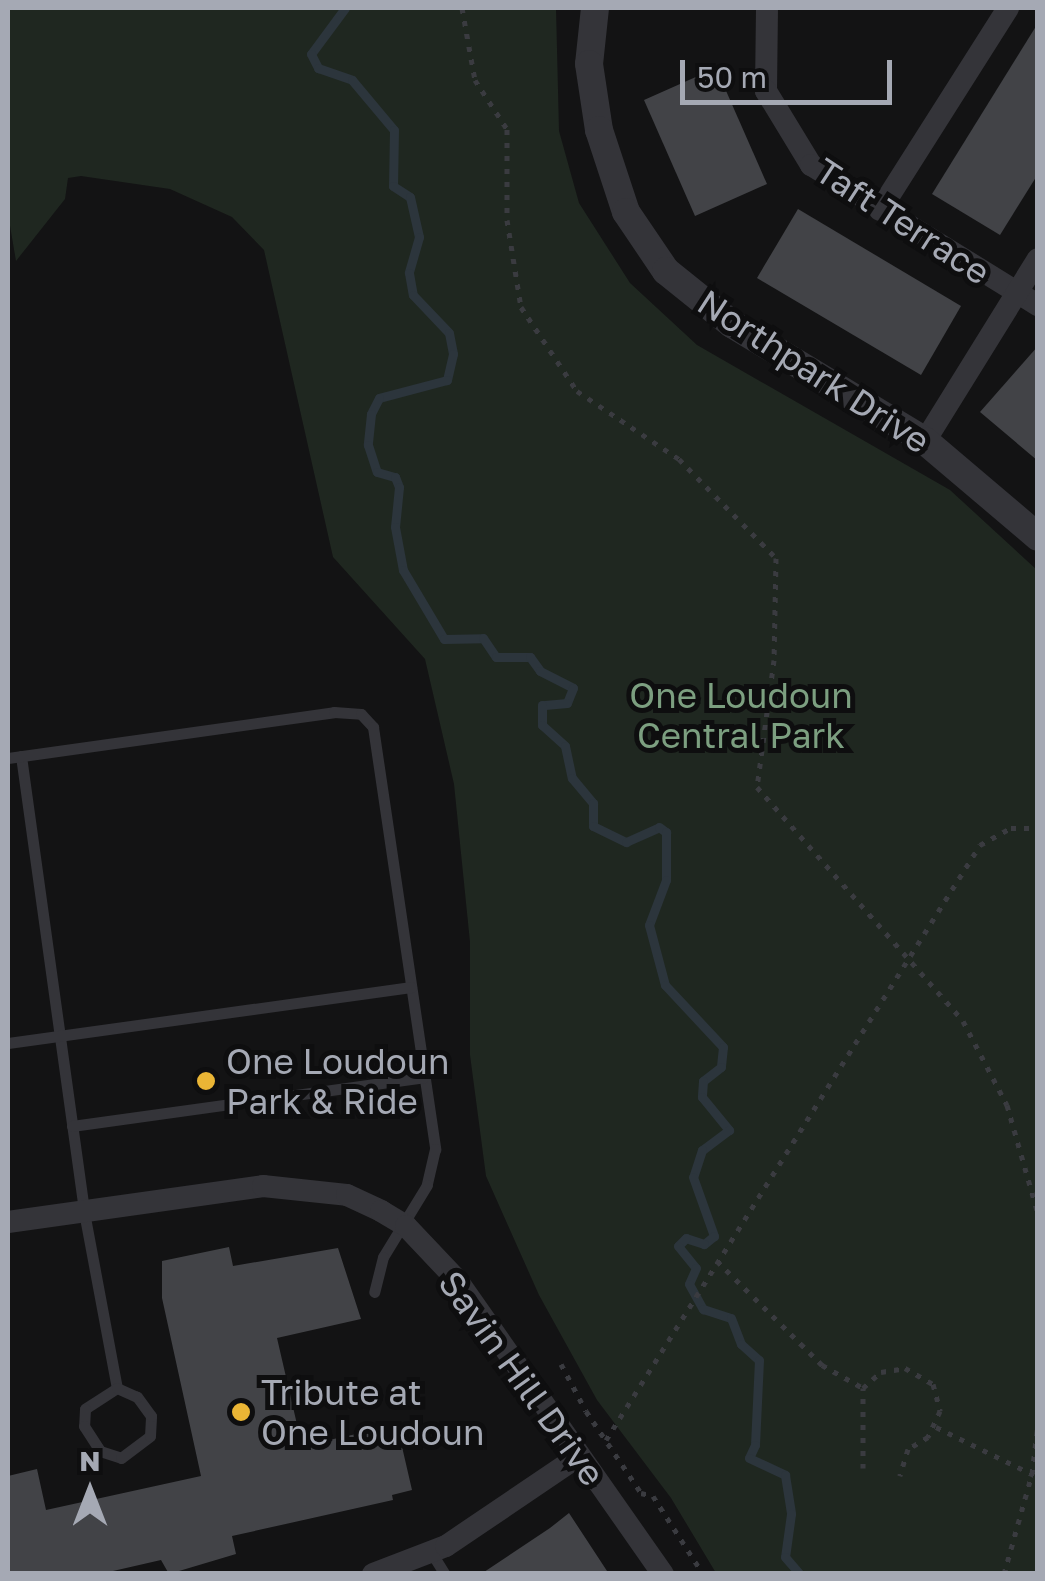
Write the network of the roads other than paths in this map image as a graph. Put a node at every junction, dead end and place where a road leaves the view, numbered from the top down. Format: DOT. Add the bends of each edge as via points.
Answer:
graph roads {
  1 [pos="595,8"];
  2 [pos="767,8"];
  3 [pos="1008,8"];
  4 [pos="880,210"];
  5 [pos="1038,259"];
  6 [pos="1016,292"];
  7 [pos="1038,305"];
  8 [pos="925,440"];
  9 [pos="1038,537"];
  10 [pos="14,757"];
  11 [pos="411,987"];
  12 [pos="60,1036"];
  13 [pos="8,1043"];
  14 [pos="424,1077"];
  15 [pos="72,1126"];
  16 [pos="84,1212"];
  17 [pos="8,1222"];
  18 [pos="406,1226"];
  19 [pos="374,1292"];
  20 [pos="117,1388"];
  21 [pos="578,1456"];
  22 [pos="430,1552"];
  23 [pos="373,1574"];
  24 [pos="445,1574"];
  25 [pos="662,1574"];
  1 -- 8 [label="street, Northpark Drive" via="589,64 598,130 626,212 666,271 732,324"];
  2 -- 4 [label="street, Taft Terrace" via="762,64 776,115 811,165"];
  3 -- 4 [label="street"];
  4 -- 6 [label="street, Taft Terrace"];
  5 -- 6 [label="street"];
  6 -- 7 [label="street, Taft Terrace"];
  6 -- 8 [label="street"];
  8 -- 9 [label="street, Northpark Drive"];
  10 -- 11 [label="lane" via="334,712 362,714 372,727"];
  10 -- 12 [label="lane"];
  11 -- 12 [label="lane"];
  11 -- 14 [label="lane"];
  12 -- 13 [label="lane"];
  12 -- 15 [label="lane"];
  14 -- 15 [label="lane"];
  14 -- 18 [label="lane" via="435,1148 427,1185"];
  15 -- 16 [label="lane"];
  16 -- 17 [label="street, Savin Hill Drive"];
  16 -- 18 [label="street, Savin Hill Drive" via="262,1186 307,1187 347,1195"];
  16 -- 20 [label="lane"];
  18 -- 19 [label="lane" via="383,1257"];
  18 -- 21 [label="street, Savin Hill Drive" via="458,1280"];
  20 -- 20 [label="lane" via="137,1397 150,1416 150,1436 121,1458 100,1451 84,1426 85,1408"];
  21 -- 22 [label="street"];
  21 -- 25 [label="street, Savin Hill Drive"];
  22 -- 23 [label="street"];
  22 -- 24 [label="lane"];
}
